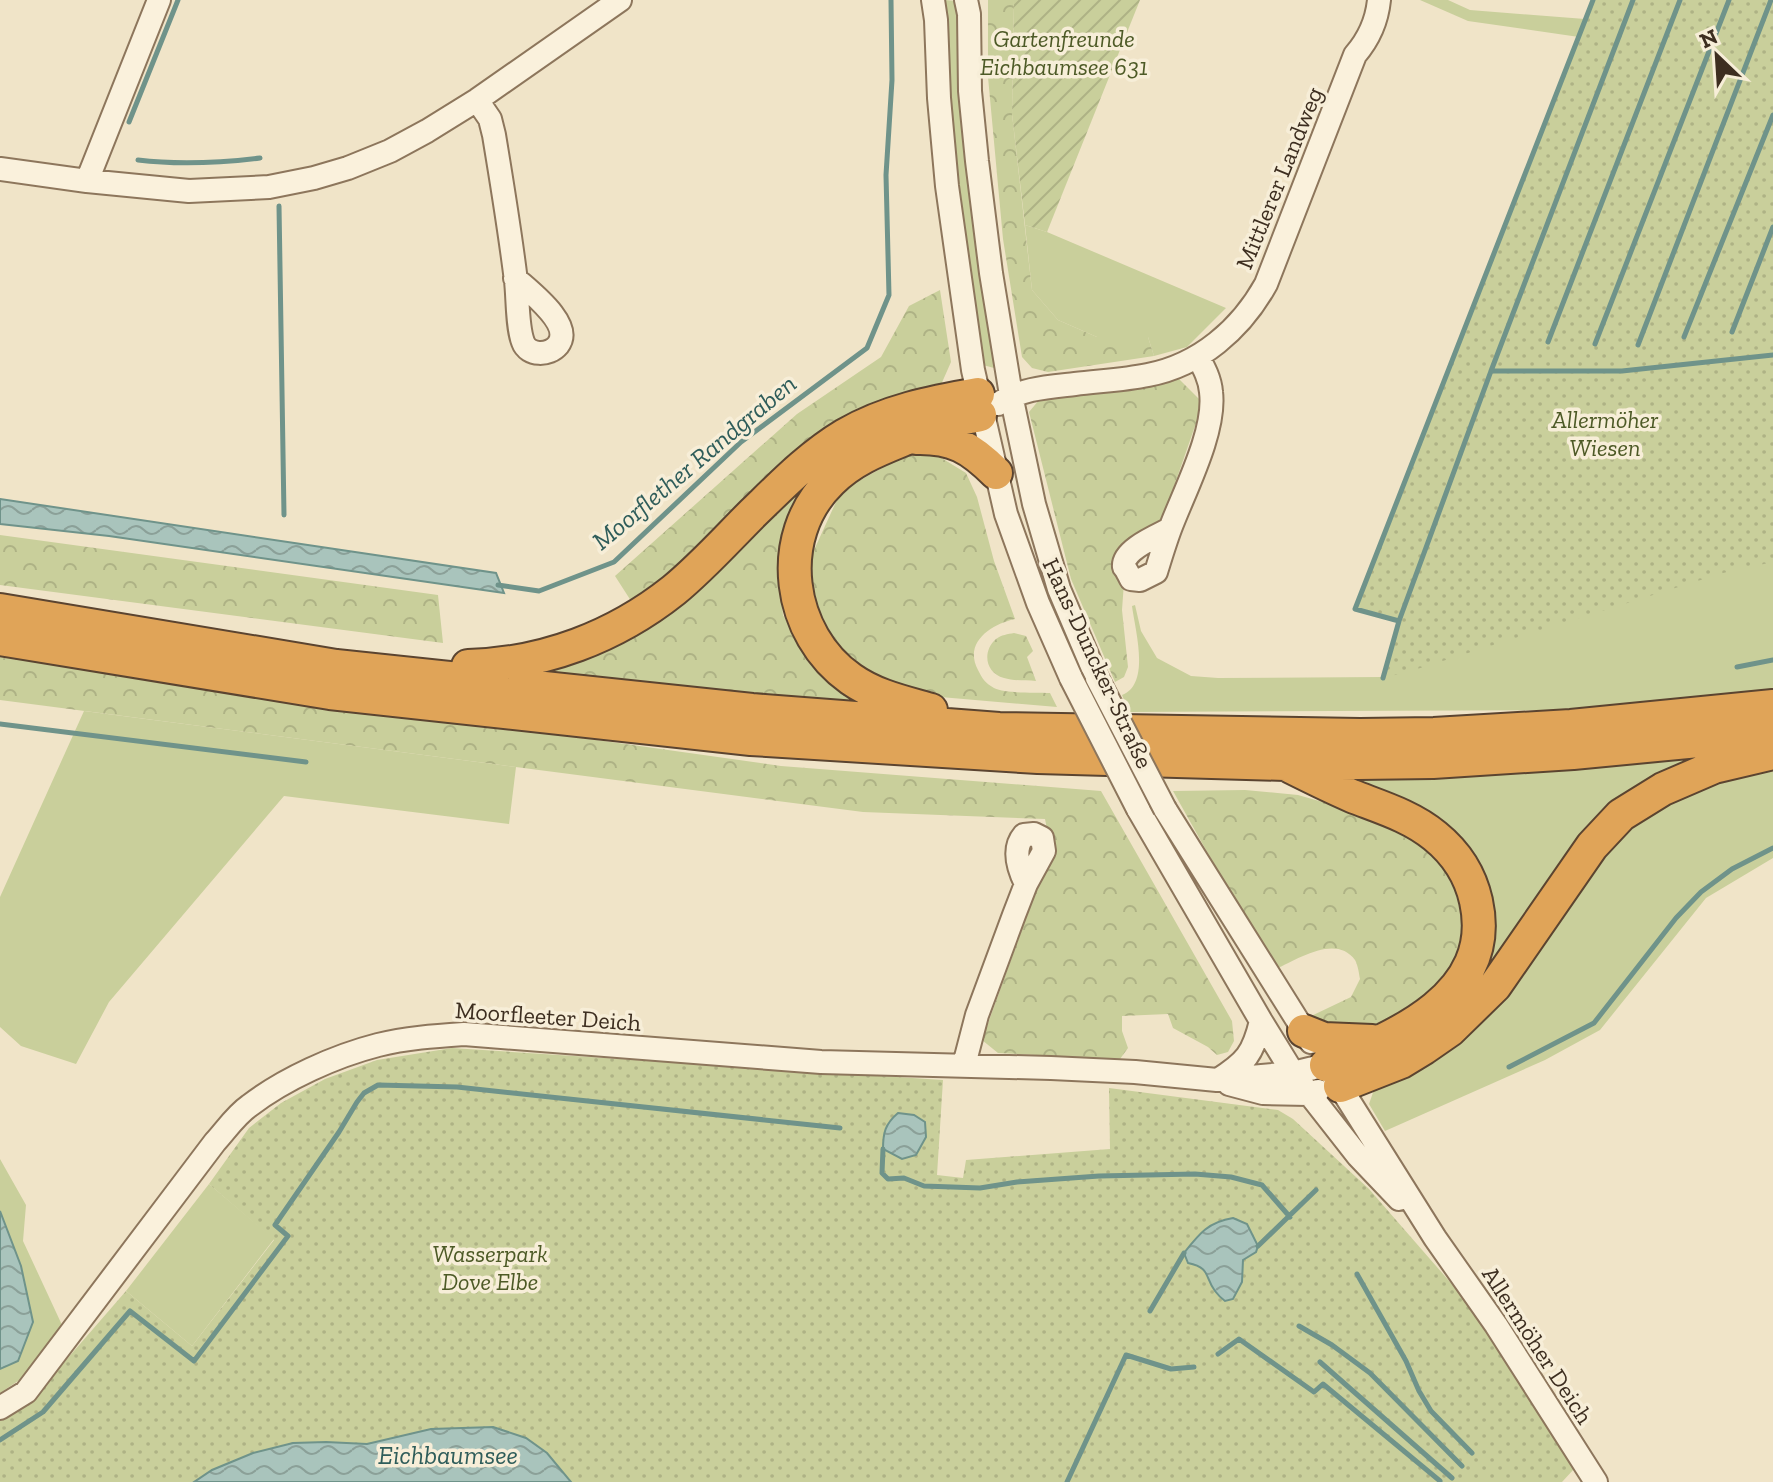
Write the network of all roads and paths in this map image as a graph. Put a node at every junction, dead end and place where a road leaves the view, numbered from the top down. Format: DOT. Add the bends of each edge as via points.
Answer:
graph roads {
  1 [pos="159,0"];
  2 [pos="620,0"];
  3 [pos="933,0"];
  4 [pos="966,0"];
  5 [pos="1379,0"];
  6 [pos="477,100"];
  7 [pos="0,169"];
  8 [pos="87,181"];
  9 [pos="515,278"];
  10 [pos="1198,357"];
  11 [pos="1011,395"];
  12 [pos="980,404"];
  13 [pos="905,439"];
  14 [pos="996,473"];
  15 [pos="1170,529"];
  16 [pos="0,610"];
  17 [pos="0,639"];
  18 [pos="336,666"];
  19 [pos="1773,706"];
  20 [pos="999,729"];
  21 [pos="1773,734"];
  22 [pos="1773,753"];
  23 [pos="1285,764"];
  24 [pos="1026,884"];
  25 [pos="1261,1021"];
  26 [pos="1304,1031"];
  27 [pos="1384,1041"];
  28 [pos="964,1065"];
  29 [pos="1293,1073"];
  30 [pos="1333,1076"];
  31 [pos="1217,1080"];
  32 [pos="1308,1094"];
  33 [pos="1435,1238"];
  34 [pos="0,1408"];
  35 [pos="1596,1482"];
  1 -- 8 [label="street"];
  2 -- 6 [label="street"];
  3 -- 12 [label="street, Hans-Duncker-Straße" via="947,186"];
  4 -- 11 [label="street, Hans-Duncker-Straße" via="977,161"];
  5 -- 10 [label="street, Mittlerer Landweg" via="1266,284 1234,328"];
  6 -- 8 [label="street" via="390,151 303,181 189,191"];
  6 -- 9 [label="street" via="494,135"];
  7 -- 8 [label="street"];
  10 -- 11 [label="street, Mittlerer Landweg" via="1147,375"];
  10 -- 15 [label="street" via="1211,391 1210,419"];
  11 -- 12 [label="street"];
  11 -- 26 [label="street, Hans-Duncker-Straße, bridge" via="1059,589 1097,678 1165,809"];
  12 -- 13 [label="highway"];
  12 -- 14 [label="street, Hans-Duncker-Straße"];
  12 -- 18 [label="highway" via="906,409 845,435 800,468 677,587 604,635 544,656 484,665"];
  13 -- 14 [label="highway" via="954,442"];
  13 -- 20 [label="highway" via="852,463 812,505 795,558 799,604 815,642 865,688"];
  14 -- 25 [label="street, Hans-Duncker-Straße, bridge" via="1020,557 1071,678 1138,809"];
  16 -- 18 [label="highway"];
  17 -- 23 [label="highway" via="330,693 674,732 1038,757"];
  18 -- 20 [label="highway" via="752,710"];
  19 -- 20 [label="highway" via="1434,734"];
  21 -- 23 [label="highway" via="1433,762"];
  22 -- 30 [label="highway" via="1714,767 1621,815 1592,846 1495,986 1450,1030 1401,1062"];
  23 -- 27 [label="highway" via="1433,834 1454,853 1473,888 1480,931 1464,975 1432,1010"];
  24 -- 28 [label="street"];
  25 -- 29 [label="street, Hans-Duncker-Straße"];
  25 -- 31 [label="street" via="1246,1060"];
  26 -- 27 [label="highway" via="1339,1041"];
  26 -- 30 [label="street, Hans-Duncker-Straße"];
  27 -- 30 [label="highway"];
  28 -- 31 [label="street, Moorfleeter Deich"];
  28 -- 34 [label="street, Moorfleeter Deich" via="821,1062 464,1034 393,1042 338,1058 247,1107 26,1392"];
  29 -- 30 [label="street, Moorfleeter Deich"];
  29 -- 31 [label="street, Moorfleeter Deich"];
  29 -- 32 [label="street, Allermöher Deich"];
  30 -- 32 [label="street, Moorfleeter Deich"];
  30 -- 33 [label="street, Allermöher Deich"];
  31 -- 32 [label="street, Moorfleeter Deich" via="1263,1093"];
  32 -- 33 [label="street, Allermöher Deich"];
  33 -- 35 [label="street, Allermöher Deich"];
}
